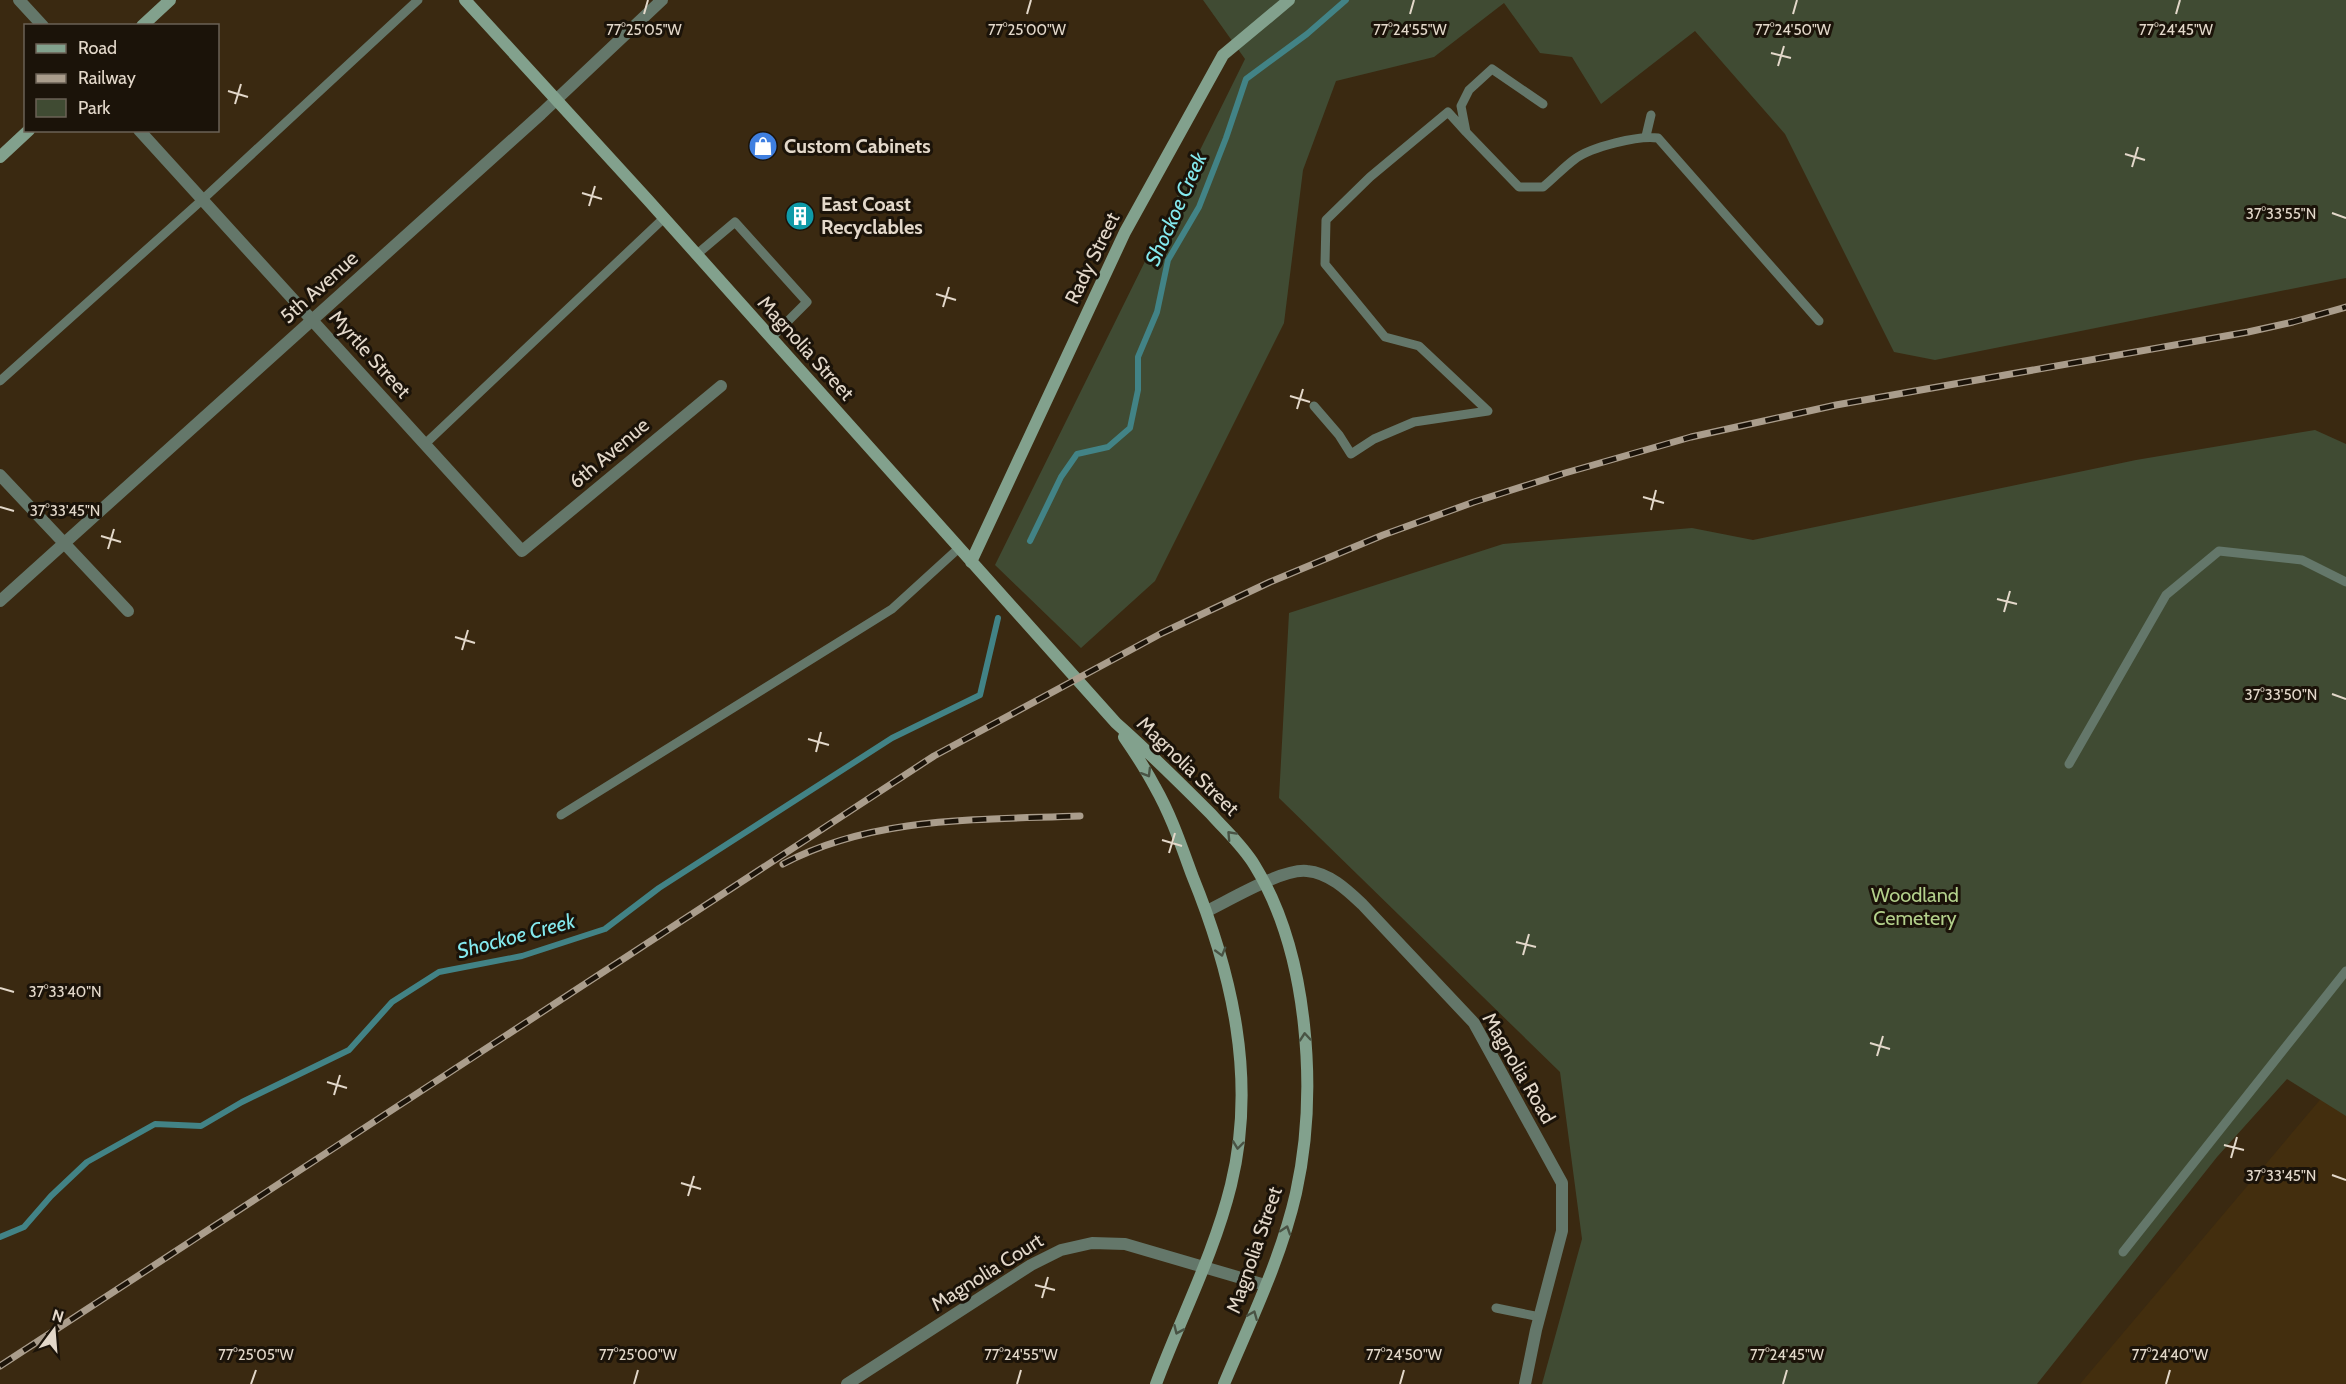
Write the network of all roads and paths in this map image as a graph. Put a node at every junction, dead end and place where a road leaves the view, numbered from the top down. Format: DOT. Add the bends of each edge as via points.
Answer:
graph roads {
  1 [pos="19,0"];
  2 [pos="170,0"];
  3 [pos="418,0"];
  4 [pos="465,0"];
  5 [pos="662,0"];
  6 [pos="1289,0"];
  7 [pos="41,24"];
  8 [pos="144,24"];
  9 [pos="556,100"];
  10 [pos="1543,104"];
  11 [pos="1651,115"];
  12 [pos="27,132"];
  13 [pos="141,132"];
  14 [pos="1466,132"];
  15 [pos="1646,136"];
  16 [pos="0,157"];
  17 [pos="202,200"];
  18 [pos="664,218"];
  19 [pos="696,255"];
  20 [pos="312,319"];
  21 [pos="1819,321"];
  22 [pos="771,338"];
  23 [pos="0,381"];
  24 [pos="721,386"];
  25 [pos="1314,406"];
  26 [pos="425,444"];
  27 [pos="0,475"];
  28 [pos="65,542"];
  29 [pos="959,548"];
  30 [pos="522,551"];
  31 [pos="971,562"];
  32 [pos="2346,582"];
  33 [pos="0,601"];
  34 [pos="128,611"];
  35 [pos="1116,723"];
  36 [pos="2069,764"];
  37 [pos="561,815"];
  38 [pos="1264,883"];
  39 [pos="1207,911"];
  40 [pos="2346,971"];
  41 [pos="2123,1252"];
  42 [pos="1205,1266"];
  43 [pos="1265,1285"];
  44 [pos="1496,1308"];
  45 [pos="1540,1317"];
  46 [pos="847,1384"];
  47 [pos="1156,1384"];
  48 [pos="1224,1384"];
  49 [pos="1525,1384"];
  1 -- 7 [label="street"];
  2 -- 8 [label="main road"];
  3 -- 17 [label="lane"];
  4 -- 9 [label="main road, Magnolia Street"];
  5 -- 9 [label="street, 5th Avenue"];
  6 -- 31 [label="main road, Rady Street" via="1223,55 1125,232"];
  9 -- 18 [label="main road, Magnolia Street"];
  9 -- 20 [label="street, 5th Avenue"];
  10 -- 14 [label="lane" via="1492,69 1469,90 1461,106"];
  11 -- 15 [label="lane"];
  12 -- 16 [label="main road"];
  13 -- 17 [label="street, Myrtle Street"];
  14 -- 15 [label="lane" via="1519,187 1543,187 1588,152"];
  14 -- 25 [label="lane" via="1448,112 1370,177 1326,220 1325,264 1385,337 1419,346 1488,411 1414,422 1351,454"];
  15 -- 21 [label="lane" via="1658,138"];
  17 -- 20 [label="street, Myrtle Street"];
  17 -- 23 [label="lane"];
  18 -- 19 [label="main road, Magnolia Street"];
  18 -- 26 [label="lane"];
  19 -- 22 [label="main road, Magnolia Street"];
  19 -- 22 [label="lane" via="735,222 807,302"];
  20 -- 26 [label="street, Myrtle Street"];
  20 -- 28 [label="street, 5th Avenue"];
  22 -- 29 [label="main road, Magnolia Street"];
  24 -- 30 [label="street, 6th Avenue"];
  26 -- 30 [label="street, Myrtle Street"];
  27 -- 28 [label="street"];
  28 -- 33 [label="street, 5th Avenue"];
  28 -- 34 [label="street"];
  29 -- 31 [label="main road, Magnolia Street"];
  29 -- 37 [label="lane" via="892,609"];
  31 -- 35 [label="main road, Magnolia Street"];
  32 -- 36 [label="lane" via="2302,560 2219,551 2166,595"];
  38 -- 35 [label="main road, Magnolia Street, one-way" via="1242,847"];
  35 -- 39 [label="main road, Magnolia Street, one-way" via="1156,788"];
  38 -- 39 [label="street, Magnolia Road"];
  43 -- 38 [label="main road, Magnolia Street, one-way" via="1296,1192 1308,1090 1298,986 1288,946"];
  38 -- 45 [label="street, Magnolia Road" via="1289,872 1309,871 1344,887 1474,1023 1562,1183 1562,1230"];
  39 -- 42 [label="main road, Magnolia Street, one-way" via="1235,1013 1242,1081 1232,1182"];
  40 -- 41 [label="lane"];
  42 -- 43 [label="street, Magnolia Court"];
  42 -- 46 [label="street, Magnolia Court" via="1125,1244 1092,1243 1061,1250 1030,1265"];
  42 -- 47 [label="main road, Magnolia Street, one-way"];
  48 -- 43 [label="main road, Magnolia Street, one-way"];
  44 -- 45 [label="lane"];
  45 -- 49 [label="street, Magnolia Road"];
}
